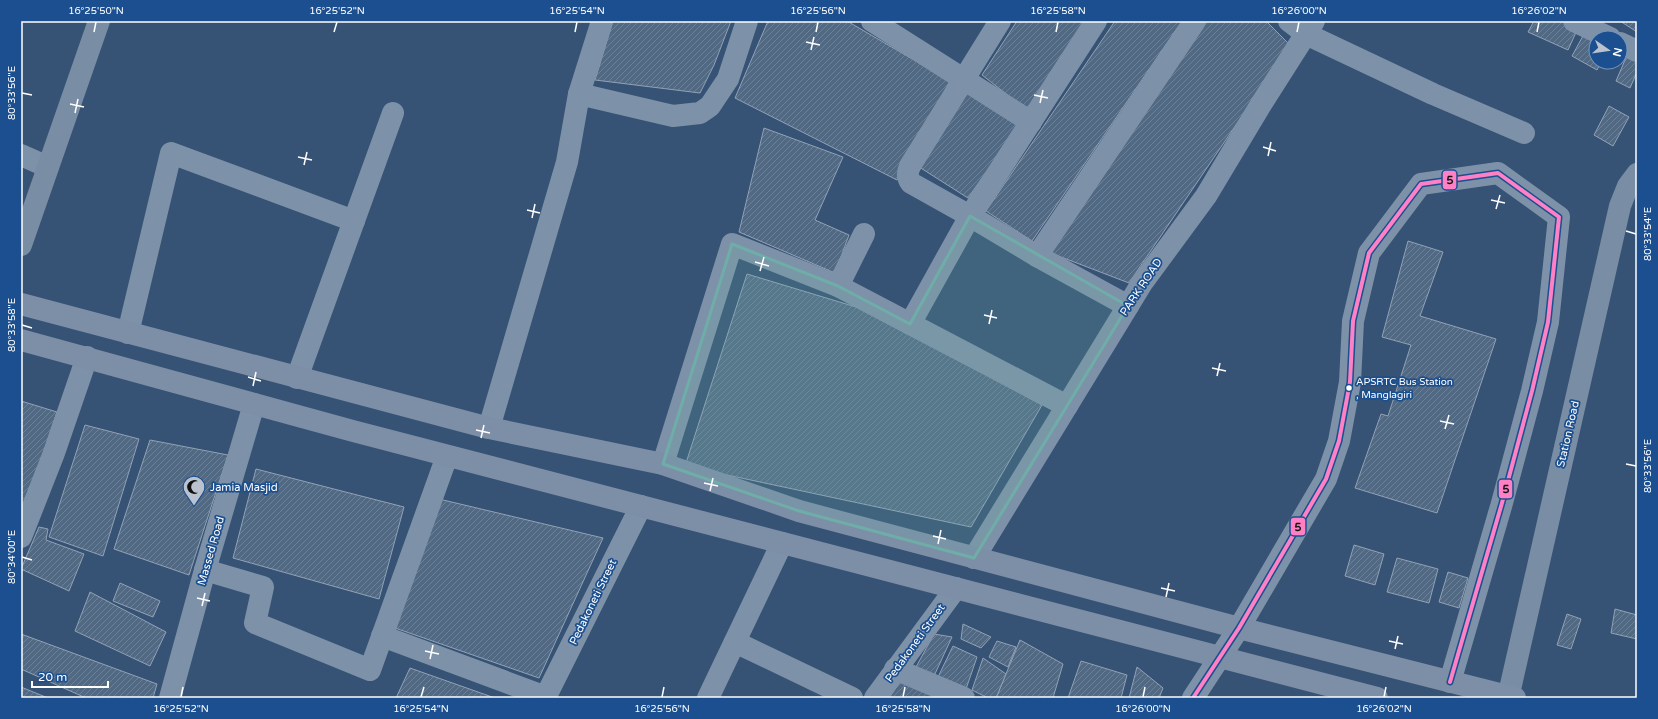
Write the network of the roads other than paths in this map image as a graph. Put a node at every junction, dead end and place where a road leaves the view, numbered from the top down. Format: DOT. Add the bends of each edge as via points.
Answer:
graph roads {
  1 [pos="99,21"];
  2 [pos="602,21"];
  3 [pos="747,21"];
  4 [pos="872,21"];
  5 [pos="1000,21"];
  6 [pos="1096,21"];
  7 [pos="1195,21"];
  8 [pos="1289,21"];
  9 [pos="1574,21"];
  10 [pos="1310,28"];
  11 [pos="1593,30"];
  12 [pos="964,79"];
  13 [pos="579,94"];
  14 [pos="393,112"];
  15 [pos="1031,122"];
  16 [pos="1524,133"];
  17 [pos="21,155"];
  18 [pos="48,167"];
  19 [pos="1637,174"];
  20 [pos="970,216"];
  21 [pos="354,221"];
  22 [pos="864,234"];
  23 [pos="21,245"];
  24 [pos="1036,256"];
  25 [pos="838,286"];
  26 [pos="21,304"];
  27 [pos="1128,306"];
  28 [pos="910,324"];
  29 [pos="128,333"];
  30 [pos="21,340"];
  31 [pos="87,358"];
  32 [pos="297,378"];
  33 [pos="254,404"];
  34 [pos="1067,406"];
  35 [pos="489,428"];
  36 [pos="447,456"];
  37 [pos="663,464"];
  38 [pos="641,506"];
  39 [pos="21,537"];
  40 [pos="782,542"];
  41 [pos="974,558"];
  42 [pos="205,570"];
  43 [pos="956,588"];
  44 [pos="1239,628"];
  45 [pos="382,636"];
  46 [pos="735,642"];
  47 [pos="1219,656"];
  48 [pos="895,669"];
  49 [pos="1450,682"];
  50 [pos="546,697"];
  51 [pos="1511,697"];
  52 [pos="170,698"];
  53 [pos="708,698"];
  54 [pos="852,698"];
  55 [pos="875,698"];
  56 [pos="964,698"];
  57 [pos="1193,698"];
  58 [pos="1377,698"];
  1 -- 18 [label="street"];
  2 -- 13 [label="street"];
  3 -- 13 [label="street" via="728,79 710,106 700,113 673,116"];
  4 -- 12 [label="street"];
  5 -- 12 [label="street"];
  6 -- 15 [label="street"];
  7 -- 24 [label="street"];
  8 -- 10 [label="street"];
  9 -- 11 [label="street"];
  10 -- 16 [label="street" via="1433,94"];
  10 -- 27 [label="street, PARK ROAD" via="1206,196"];
  12 -- 15 [label="street"];
  12 -- 20 [label="street" via="910,166 907,176 911,183"];
  13 -- 35 [label="street" via="567,162"];
  14 -- 21 [label="street"];
  15 -- 20 [label="street"];
  17 -- 18 [label="street"];
  18 -- 23 [label="street"];
  19 -- 51 [label="street, Station Road" via="1628,186 1620,206"];
  20 -- 24 [label="street"];
  20 -- 28 [label="street"];
  21 -- 29 [label="street" via="171,153"];
  21 -- 32 [label="street"];
  22 -- 25 [label="street"];
  24 -- 27 [label="street"];
  25 -- 28 [label="street"];
  25 -- 37 [label="street" via="732,244"];
  26 -- 29 [label="main road"];
  27 -- 34 [label="street, PARK ROAD"];
  28 -- 34 [label="street"];
  29 -- 32 [label="main road"];
  30 -- 31 [label="main road"];
  31 -- 33 [label="main road"];
  31 -- 39 [label="street"];
  32 -- 35 [label="main road"];
  33 -- 36 [label="main road"];
  33 -- 42 [label="street, Massed Road"];
  34 -- 41 [label="street, PARK ROAD"];
  35 -- 37 [label="main road"];
  36 -- 38 [label="main road"];
  36 -- 45 [label="street"];
  37 -- 41 [label="main road" via="799,511"];
  38 -- 40 [label="main road"];
  38 -- 50 [label="street, Pedakoneti Street"];
  40 -- 43 [label="main road"];
  40 -- 46 [label="street"];
  41 -- 44 [label="main road"];
  42 -- 45 [label="street" via="263,587 255,623 370,670"];
  42 -- 52 [label="street, Massed Road"];
  43 -- 47 [label="main road"];
  43 -- 48 [label="street, Pedakoneti Street"];
  44 -- 47 [label="street"];
  44 -- 49 [label="main road"];
  44 -- 49 [label="street" via="1326,479 1333,460 1350,382 1354,321 1368,252 1421,184 1498,173 1559,217 1548,322 1534,383"];
  45 -- 50 [label="street"];
  46 -- 53 [label="street"];
  46 -- 54 [label="street"];
  47 -- 57 [label="street"];
  47 -- 58 [label="main road"];
  48 -- 55 [label="street, Pedakoneti Street"];
  48 -- 56 [label="street"];
  49 -- 51 [label="main road"];
}
